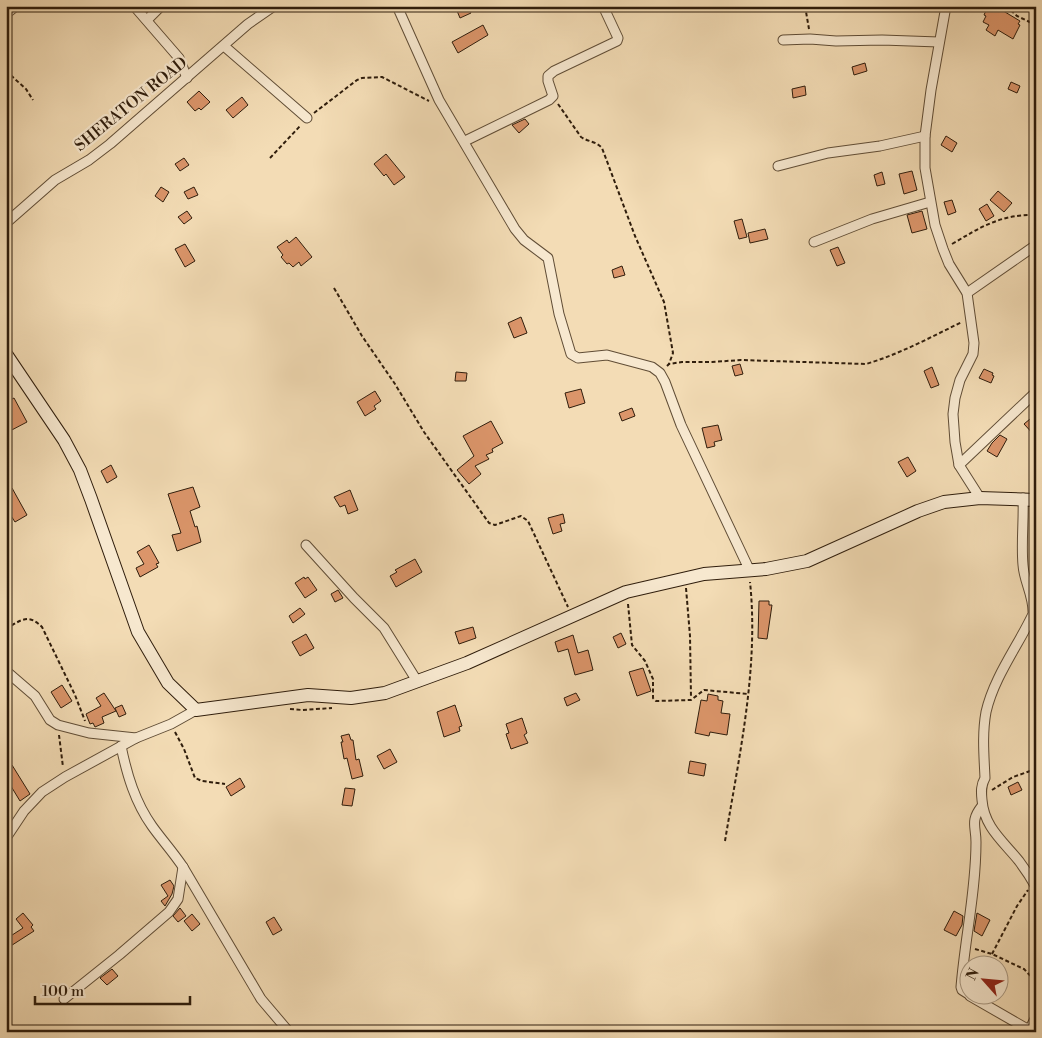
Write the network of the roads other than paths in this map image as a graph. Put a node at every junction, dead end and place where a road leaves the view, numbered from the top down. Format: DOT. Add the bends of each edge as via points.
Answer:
graph roads {
  1 [pos="16,6"];
  2 [pos="134,6"];
  3 [pos="161,6"];
  4 [pos="274,6"];
  5 [pos="397,6"];
  6 [pos="603,6"];
  7 [pos="946,6"];
  8 [pos="6,14"];
  9 [pos="147,20"];
  10 [pos="784,40"];
  11 [pos="939,42"];
  12 [pos="224,46"];
  13 [pos="187,78"];
  14 [pos="307,118"];
  15 [pos="925,136"];
  16 [pos="465,141"];
  17 [pos="778,166"];
  18 [pos="930,202"];
  19 [pos="6,222"];
  20 [pos="814,242"];
  21 [pos="1036,244"];
  22 [pos="968,293"];
  23 [pos="6,354"];
  24 [pos="1036,392"];
  25 [pos="959,465"];
  26 [pos="980,498"];
  27 [pos="1030,499"];
  28 [pos="306,545"];
  29 [pos="749,569"];
  30 [pos="6,671"];
  31 [pos="417,681"];
  32 [pos="196,710"];
  33 [pos="136,738"];
  34 [pos="121,746"];
  35 [pos="982,801"];
  36 [pos="6,838"];
  37 [pos="183,867"];
  38 [pos="1034,884"];
  39 [pos="965,956"];
  40 [pos="64,999"];
  41 [pos="988,1006"];
  42 [pos="1036,1018"];
  43 [pos="1029,1031"];
  44 [pos="289,1032"];
  1 -- 8 [label="street"];
  2 -- 9 [label="street"];
  3 -- 9 [label="street"];
  4 -- 12 [label="street, SHERATON ROAD"];
  5 -- 16 [label="street" via="439,100"];
  6 -- 16 [label="street" via="617,41 548,76 553,96 549,100"];
  7 -- 11 [label="street"];
  9 -- 13 [label="street" via="179,58"];
  10 -- 11 [label="street"];
  11 -- 15 [label="street"];
  12 -- 13 [label="street, SHERATON ROAD"];
  12 -- 14 [label="street"];
  13 -- 19 [label="street, SHERATON ROAD" via="110,144 55,180"];
  15 -- 17 [label="street" via="828,153"];
  15 -- 18 [label="street"];
  16 -- 29 [label="street" via="516,229 524,240 548,258 571,354 578,358 607,355 652,367 660,373"];
  18 -- 20 [label="street" via="872,219"];
  18 -- 22 [label="street" via="949,264"];
  21 -- 22 [label="street"];
  22 -- 25 [label="street" via="973,354 960,380 953,414"];
  23 -- 32 [label="street" via="64,440 80,470 138,632 168,683"];
  24 -- 25 [label="street"];
  25 -- 26 [label="street"];
  26 -- 27 [label="street"];
  26 -- 29 [label="street" via="944,502 918,511 807,561"];
  27 -- 35 [label="street" via="1023,565 1033,604 1032,614 994,688 986,711"];
  28 -- 31 [label="street" via="384,628"];
  29 -- 31 [label="street" via="704,574 626,592 467,663"];
  30 -- 33 [label="street" via="35,696 50,720 58,726"];
  31 -- 32 [label="street" via="384,693 351,698 308,695"];
  32 -- 33 [label="street"];
  33 -- 34 [label="street"];
  34 -- 36 [label="street" via="42,792"];
  34 -- 37 [label="street" via="140,807"];
  35 -- 38 [label="street" via="986,820 994,833 1020,862"];
  35 -- 39 [label="street" via="974,822 973,897"];
  37 -- 40 [label="street" via="178,899 169,912"];
  37 -- 44 [label="street" via="261,999"];
  41 -- 43 [label="street"];
  42 -- 43 [label="street"];
}
